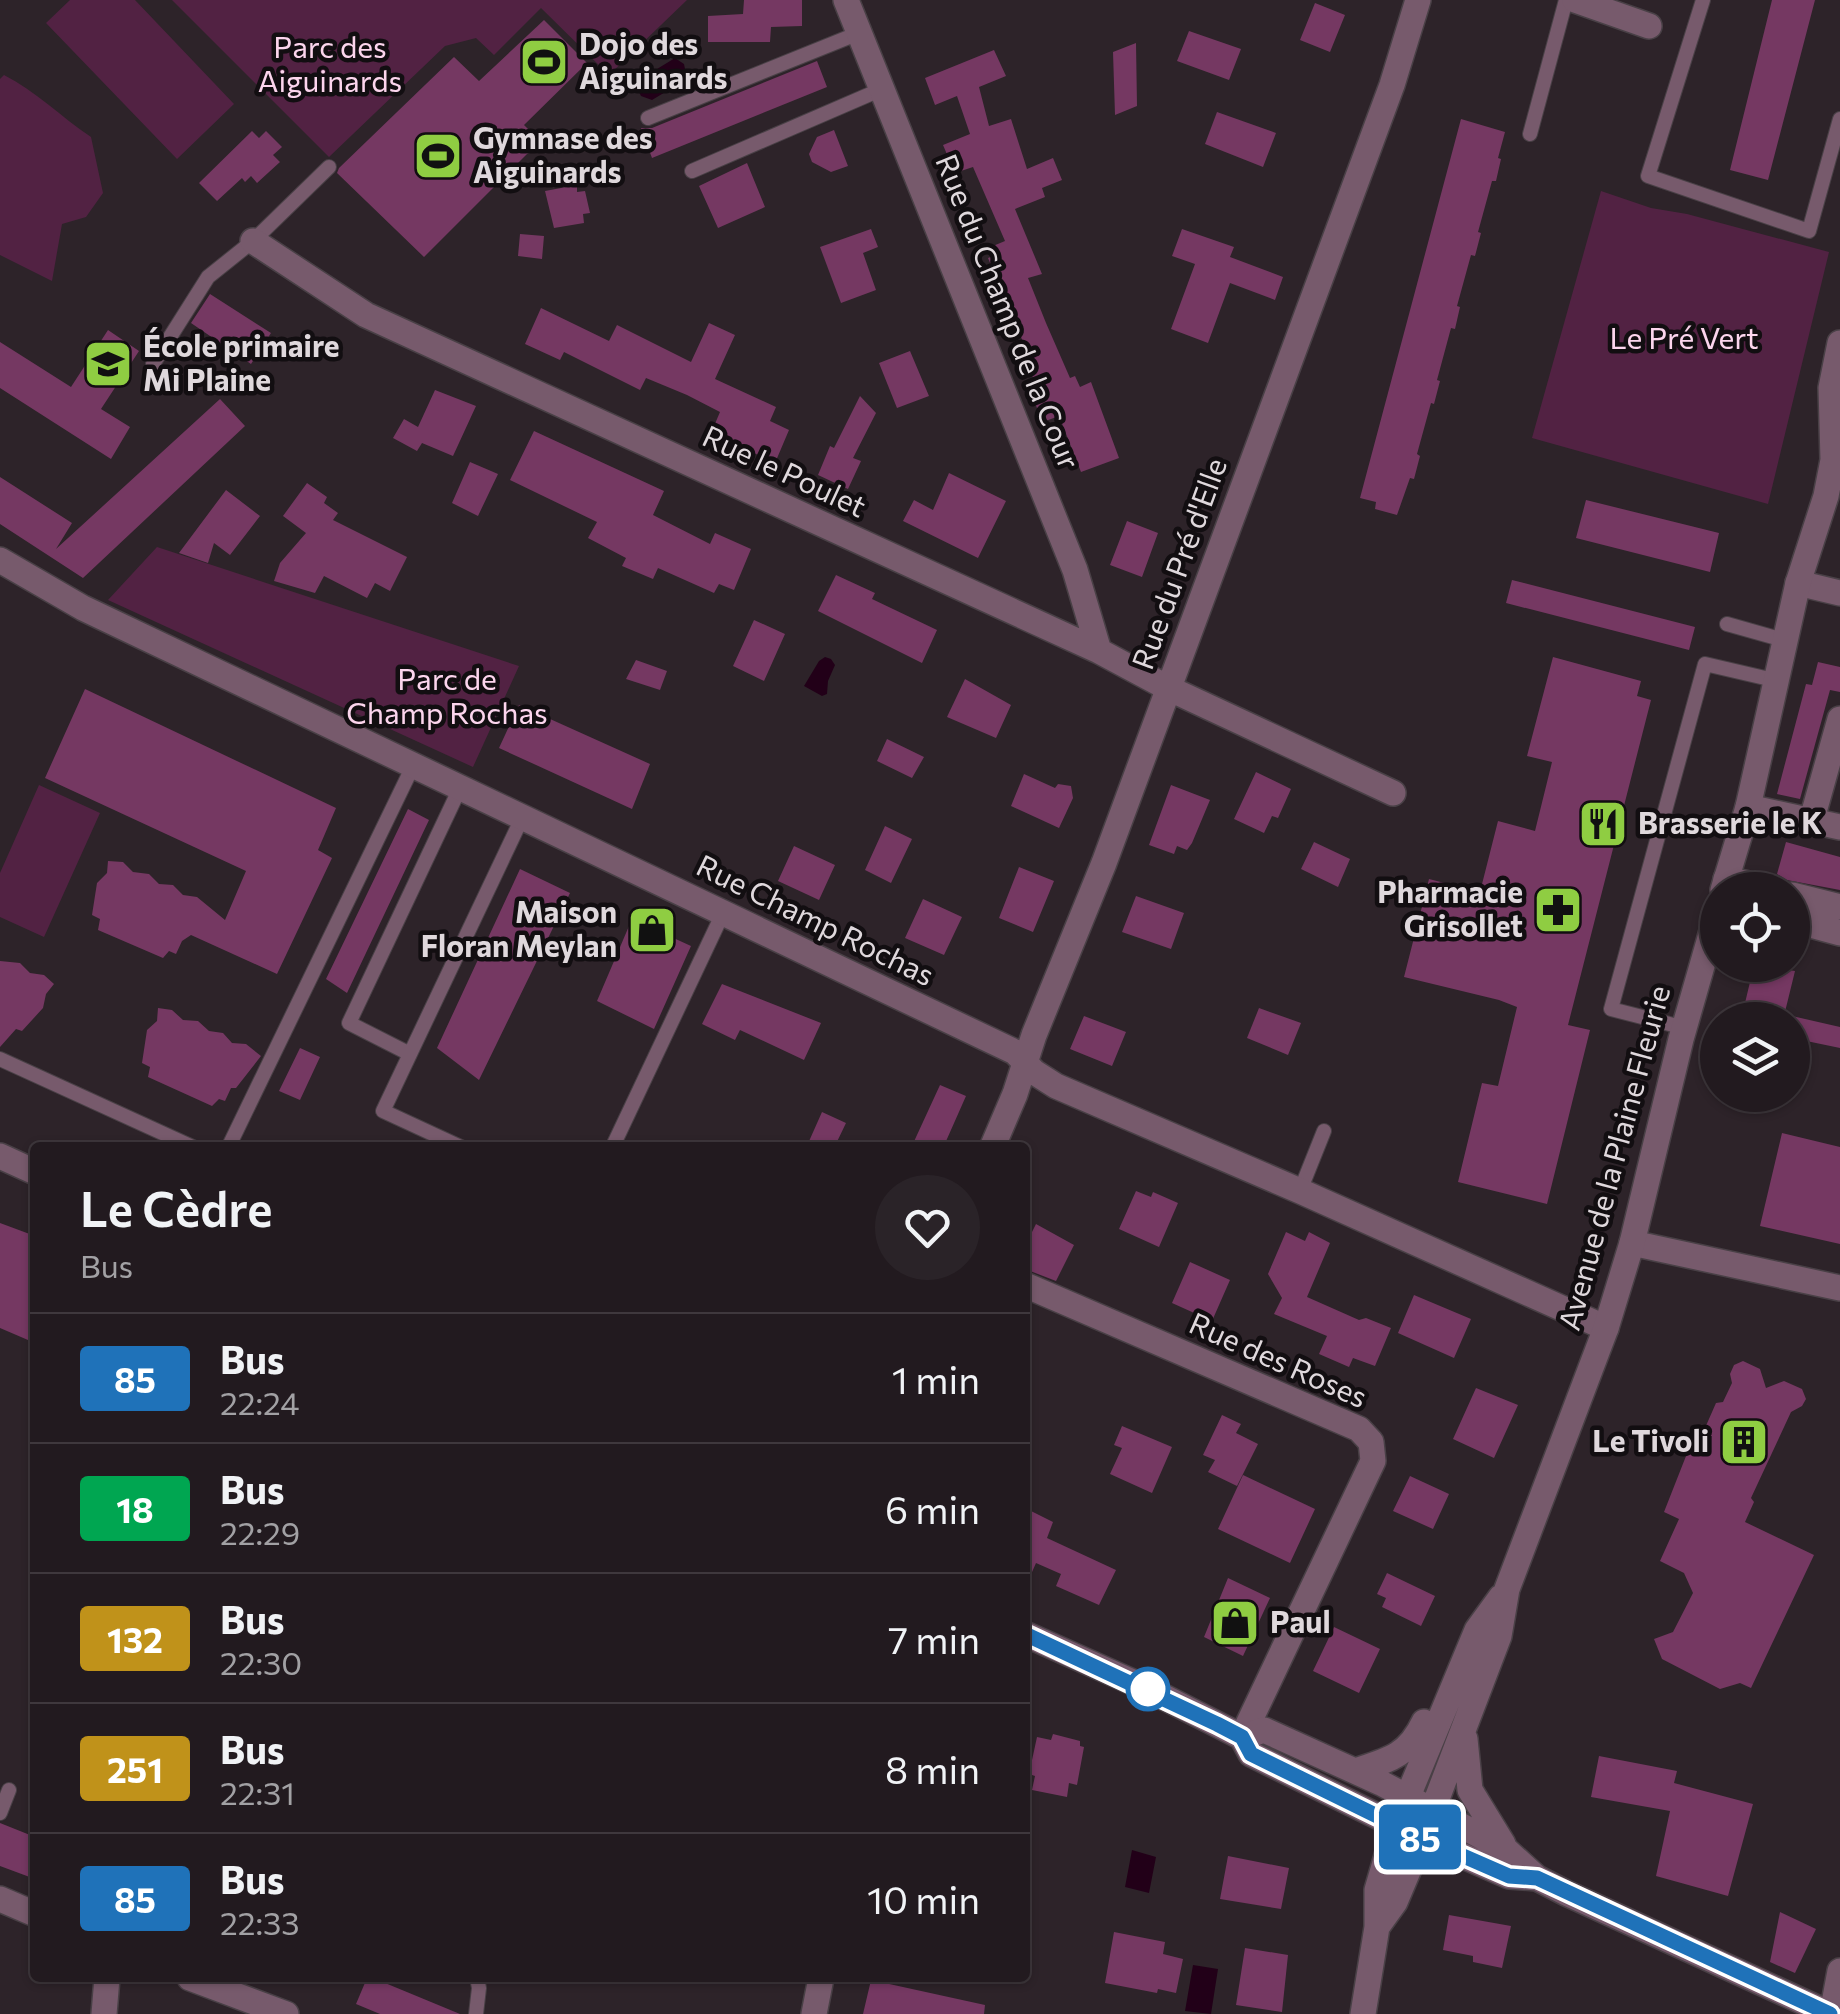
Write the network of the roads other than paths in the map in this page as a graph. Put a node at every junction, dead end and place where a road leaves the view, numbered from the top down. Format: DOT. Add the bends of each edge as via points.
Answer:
graph roads {
  1 [pos="846,0"];
  2 [pos="1418,0"];
  3 [pos="1566,0"];
  4 [pos="1575,0"];
  5 [pos="1703,0"];
  6 [pos="1649,26"];
  7 [pos="859,32"];
  8 [pos="882,90"];
  9 [pos="648,118"];
  10 [pos="1840,119"];
  11 [pos="1530,134"];
  12 [pos="329,166"];
  13 [pos="692,171"];
  14 [pos="253,241"];
  15 [pos="1840,343"];
  16 [pos="153,364"];
  17 [pos="1836,459"];
  18 [pos="0,560"];
  19 [pos="1798,582"];
  20 [pos="1840,593"];
  21 [pos="1727,624"];
  22 [pos="1786,641"];
  23 [pos="1099,651"];
  24 [pos="1778,681"];
  25 [pos="1168,688"];
  26 [pos="1840,719"];
  27 [pos="412,766"];
  28 [pos="460,788"];
  29 [pos="1393,793"];
  30 [pos="1748,807"];
  31 [pos="522,818"];
  32 [pos="1812,819"];
  33 [pos="1840,827"];
  34 [pos="1729,872"];
  35 [pos="1810,899"];
  36 [pos="1840,907"];
  37 [pos="723,912"];
  38 [pos="1810,925"];
  39 [pos="1840,933"];
  40 [pos="1700,972"];
  41 [pos="1684,1028"];
  42 [pos="410,1054"];
  43 [pos="0,1059"];
  44 [pos="1024,1063"];
  45 [pos="1324,1131"];
  46 [pos="182,1142"];
  47 [pos="231,1142"];
  48 [pos="450,1142"];
  49 [pos="615,1142"];
  50 [pos="995,1142"];
  51 [pos="0,1156"];
  52 [pos="30,1170"];
  53 [pos="1300,1191"];
  54 [pos="1632,1242"];
  55 [pos="1030,1287"];
  56 [pos="1840,1288"];
  57 [pos="1606,1328"];
  58 [pos="1507,1590"];
  59 [pos="1030,1636"];
  60 [pos="1464,1661"];
  61 [pos="1464,1726"];
  62 [pos="1242,1737"];
  63 [pos="1355,1772"];
  64 [pos="9,1790"];
  65 [pos="1406,1796"];
  66 [pos="1433,1810"];
  67 [pos="0,1814"];
  68 [pos="1396,1825"];
  69 [pos="1422,1838"];
  70 [pos="1505,1849"];
  71 [pos="1537,1878"];
  72 [pos="0,1899"];
  73 [pos="30,1912"];
  74 [pos="1377,1926"];
  75 [pos="1840,1972"];
  76 [pos="107,1982"];
  77 [pos="201,1982"];
  78 [pos="478,1982"];
  79 [pos="821,1982"];
  80 [pos="1826,2013"];
  81 [pos="104,2014"];
  82 [pos="286,2014"];
  83 [pos="476,2014"];
  84 [pos="814,2014"];
  85 [pos="1363,2014"];
  1 -- 7 [label="street, Rue du Champ de la Cour"];
  2 -- 25 [label="street, Rue du Pré d'Elle"];
  3 -- 11 [label="lane"];
  4 -- 6 [label="street"];
  5 -- 10 [label="lane" via="1648,176 1810,232"];
  7 -- 8 [label="street, Rue du Champ de la Cour"];
  7 -- 9 [label="lane"];
  8 -- 13 [label="lane"];
  8 -- 23 [label="street, Rue du Champ de la Cour" via="1075,570"];
  12 -- 14 [label="lane"];
  14 -- 16 [label="lane" via="208,277"];
  14 -- 23 [label="street, Rue le Poulet" via="366,314"];
  15 -- 17 [label="street" via="1831,388"];
  17 -- 19 [label="street"];
  18 -- 27 [label="street, Rue Champ Rochas" via="83,608"];
  19 -- 20 [label="street"];
  19 -- 22 [label="street"];
  21 -- 22 [label="lane"];
  22 -- 24 [label="street"];
  23 -- 25 [label="street, Rue le Poulet"];
  24 -- 30 [label="street"];
  24 -- 41 [label="lane" via="1705,664 1652,852 1610,1009"];
  25 -- 29 [label="street, Rue le Poulet"];
  25 -- 44 [label="street, Rue du Pré d'Elle"];
  26 -- 32 [label="street"];
  27 -- 28 [label="street, Rue Champ Rochas"];
  27 -- 47 [label="lane"];
  28 -- 31 [label="street, Rue Champ Rochas"];
  28 -- 42 [label="lane" via="349,1023"];
  30 -- 32 [label="street"];
  30 -- 34 [label="street"];
  31 -- 37 [label="street, Rue Champ Rochas"];
  31 -- 42 [label="lane"];
  32 -- 33 [label="street"];
  35 -- 36 [label="street"];
  37 -- 44 [label="street, Rue Champ Rochas" via="1015,1052"];
  37 -- 49 [label="lane"];
  38 -- 39 [label="street"];
  40 -- 41 [label="street, Avenue de la Plaine Fleurie"];
  41 -- 54 [label="street, Avenue de la Plaine Fleurie"];
  42 -- 48 [label="lane" via="383,1111"];
  43 -- 46 [label="lane"];
  44 -- 50 [label="street, Rue du Pré d'Elle"];
  44 -- 53 [label="street, Rue Champ Rochas" via="1056,1086"];
  45 -- 53 [label="lane"];
  51 -- 52 [label="street"];
  53 -- 57 [label="street, Rue Champ Rochas"];
  54 -- 56 [label="street"];
  54 -- 57 [label="street, Avenue de la Plaine Fleurie"];
  55 -- 62 [label="street, Rue des Roses" via="1359,1429 1370,1442 1373,1462"];
  57 -- 58 [label="street, Avenue de la Plaine Fleurie"];
  58 -- 60 [label="street, Avenue de la Plaine Fleurie"];
  58 -- 61 [label="street, Avenue de la Plaine Fleurie" via="1498,1636"];
  59 -- 62 [label="street"];
  60 -- 63 [label="street, Avenue de la Plaine Fleurie" via="1445,1676 1414,1745"];
  60 -- 65 [label="street, Avenue de la Plaine Fleurie"];
  61 -- 66 [label="street, Avenue de la Plaine Fleurie"];
  61 -- 70 [label="street, Avenue de la Plaine Fleurie" via="1470,1790"];
  62 -- 63 [label="street" via="1264,1730"];
  62 -- 68 [label="street" via="1251,1754"];
  63 -- 65 [label="street"];
  64 -- 67 [label="lane"];
  65 -- 66 [label="street"];
  65 -- 68 [label="street, Avenue de la Plaine Fleurie"];
  66 -- 69 [label="street, Avenue de la Plaine Fleurie"];
  66 -- 70 [label="street"];
  68 -- 69 [label="street"];
  68 -- 74 [label="street, Avenue de la Plaine Fleurie" via="1377,1890"];
  69 -- 71 [label="street" via="1509,1876"];
  69 -- 74 [label="street, Avenue de la Plaine Fleurie"];
  70 -- 71 [label="street"];
  71 -- 80 [label="street"];
  72 -- 73 [label="street"];
  74 -- 85 [label="street, Avenue de la Plaine Fleurie"];
  75 -- 80 [label="street"];
  76 -- 81 [label="street"];
  77 -- 82 [label="street"];
  78 -- 83 [label="lane"];
  79 -- 84 [label="street"];
}
